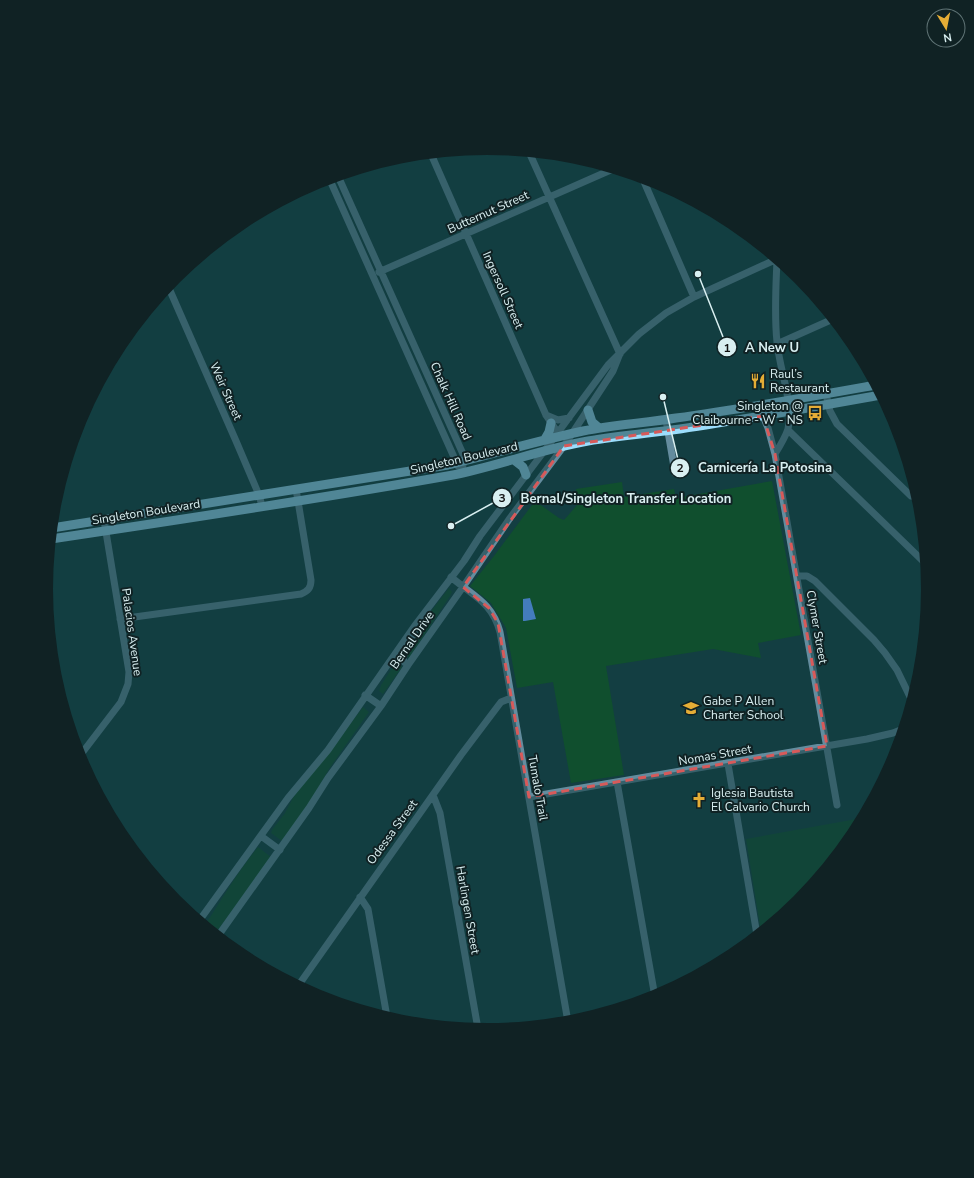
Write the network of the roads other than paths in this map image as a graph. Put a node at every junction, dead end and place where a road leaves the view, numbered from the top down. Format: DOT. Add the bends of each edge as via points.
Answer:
graph roads {
  1 [pos="532,158"];
  2 [pos="432,159"];
  3 [pos="606,172"];
  4 [pos="340,181"];
  5 [pos="336,182"];
  6 [pos="646,185"];
  7 [pos="332,186"];
  8 [pos="549,197"];
  9 [pos="466,233"];
  10 [pos="771,262"];
  11 [pos="777,266"];
  12 [pos="382,271"];
  13 [pos="372,274"];
  14 [pos="171,292"];
  15 [pos="694,297"];
  16 [pos="828,321"];
  17 [pos="777,344"];
  18 [pos="620,354"];
  19 [pos="870,386"];
  20 [pos="826,394"];
  21 [pos="875,396"];
  22 [pos="788,401"];
  23 [pos="828,405"];
  24 [pos="588,410"];
  25 [pos="789,412"];
  26 [pos="763,416"];
  27 [pos="569,418"];
  28 [pos="549,419"];
  29 [pos="666,420"];
  30 [pos="599,428"];
  31 [pos="788,430"];
  32 [pos="667,431"];
  33 [pos="573,433"];
  34 [pos="557,435"];
  35 [pos="545,440"];
  36 [pos="564,446"];
  37 [pos="545,450"];
  38 [pos="775,454"];
  39 [pos="514,460"];
  40 [pos="460,462"];
  41 [pos="461,473"];
  42 [pos="675,473"];
  43 [pos="526,475"];
  44 [pos="296,489"];
  45 [pos="259,495"];
  46 [pos="911,496"];
  47 [pos="298,501"];
  48 [pos="262,506"];
  49 [pos="104,520"];
  50 [pos="58,527"];
  51 [pos="106,531"];
  52 [pos="56,538"];
  53 [pos="920,558"];
  54 [pos="797,576"];
  55 [pos="451,577"];
  56 [pos="463,587"];
  57 [pos="120,619"];
  58 [pos="416,624"];
  59 [pos="408,664"];
  60 [pos="908,693"];
  61 [pos="365,695"];
  62 [pos="511,698"];
  63 [pos="381,706"];
  64 [pos="897,731"];
  65 [pos="827,746"];
  66 [pos="84,750"];
  67 [pos="728,764"];
  68 [pos="617,782"];
  69 [pos="432,795"];
  70 [pos="529,797"];
  71 [pos="837,805"];
  72 [pos="261,836"];
  73 [pos="280,850"];
  74 [pos="360,897"];
  75 [pos="203,917"];
  76 [pos="756,929"];
  77 [pos="221,932"];
  78 [pos="301,981"];
  79 [pos="654,990"];
  80 [pos="386,1011"];
  81 [pos="567,1016"];
  82 [pos="477,1023"];
  1 -- 8 [label="street"];
  2 -- 9 [label="street, Ingersoll Street"];
  3 -- 8 [label="street, Butternut Street"];
  4 -- 12 [label="street, Chalk Hill Road"];
  5 -- 7 [label="street"];
  6 -- 15 [label="street"];
  7 -- 13 [label="street, Chalk Hill Road"];
  8 -- 9 [label="street, Butternut Street"];
  8 -- 18 [label="street"];
  9 -- 12 [label="street, Butternut Street"];
  9 -- 28 [label="street, Ingersoll Street"];
  10 -- 15 [label="street, Bernal Drive"];
  11 -- 17 [label="street"];
  12 -- 13 [label="street, Butternut Street"];
  12 -- 40 [label="street, Chalk Hill Road" via="463,454"];
  13 -- 40 [label="street, Chalk Hill Road"];
  14 -- 45 [label="street, Weir Street"];
  15 -- 18 [label="street, Bernal Drive" via="666,312"];
  16 -- 17 [label="street"];
  17 -- 22 [label="street"];
  18 -- 24 [label="street, Bernal Drive" via="613,371"];
  18 -- 27 [label="street, Bernal Drive" via="608,365"];
  19 -- 20 [label="main road, Singleton Boulevard"];
  20 -- 22 [label="main road, Singleton Boulevard"];
  20 -- 23 [label="street"];
  21 -- 23 [label="main road, Singleton Boulevard"];
  22 -- 25 [label="street"];
  22 -- 29 [label="main road, Singleton Boulevard"];
  23 -- 25 [label="main road, Singleton Boulevard"];
  23 -- 46 [label="street" via="837,424"];
  24 -- 30 [label="main road" via="592,422"];
  24 -- 33 [label="street, Bernal Drive"];
  25 -- 26 [label="main road, Singleton Boulevard"];
  25 -- 31 [label="street"];
  26 -- 32 [label="main road, Singleton Boulevard"];
  26 -- 38 [label="street, Clymer Street"];
  27 -- 28 [label="street"];
  27 -- 34 [label="street, Bernal Drive"];
  28 -- 34 [label="street, Ingersoll Street"];
  28 -- 35 [label="main road" via="549,432"];
  29 -- 30 [label="main road, Singleton Boulevard"];
  29 -- 32 [label="street"];
  30 -- 33 [label="main road, Singleton Boulevard"];
  31 -- 38 [label="street"];
  31 -- 53 [label="street"];
  32 -- 36 [label="main road, Singleton Boulevard" via="622,435"];
  32 -- 42 [label="street"];
  33 -- 34 [label="main road, Singleton Boulevard"];
  33 -- 36 [label="street, Bernal Drive"];
  34 -- 35 [label="main road, Singleton Boulevard"];
  34 -- 37 [label="street, Bernal Drive"];
  35 -- 40 [label="main road, Singleton Boulevard"];
  36 -- 37 [label="main road, Singleton Boulevard"];
  36 -- 56 [label="street, Bernal Drive"];
  37 -- 39 [label="main road, Singleton Boulevard"];
  37 -- 43 [label="street, Bernal Drive"];
  38 -- 54 [label="street, Clymer Street"];
  39 -- 41 [label="main road, Singleton Boulevard"];
  39 -- 43 [label="main road" via="523,468"];
  40 -- 41 [label="street, Chalk Hill Road"];
  40 -- 44 [label="main road, Singleton Boulevard"];
  41 -- 47 [label="main road, Singleton Boulevard"];
  43 -- 55 [label="street, Bernal Drive"];
  44 -- 45 [label="main road, Singleton Boulevard"];
  44 -- 47 [label="street"];
  45 -- 48 [label="street, Weir Street"];
  45 -- 49 [label="main road, Singleton Boulevard"];
  47 -- 48 [label="main road, Singleton Boulevard"];
  47 -- 57 [label="street" via="311,580 310,588 301,594"];
  48 -- 51 [label="main road, Singleton Boulevard"];
  49 -- 50 [label="main road, Singleton Boulevard"];
  49 -- 51 [label="street, Palacios Avenue"];
  51 -- 52 [label="main road, Singleton Boulevard"];
  51 -- 57 [label="street, Palacios Avenue"];
  54 -- 60 [label="street" via="807,576 815,581 874,640 897,670"];
  54 -- 65 [label="street, Clymer Street"];
  55 -- 56 [label="street, Tumalo Trail"];
  55 -- 58 [label="street, Bernal Drive"];
  56 -- 59 [label="street, Bernal Drive"];
  56 -- 62 [label="street, Tumalo Trail" via="490,608 498,623"];
  57 -- 66 [label="street, Palacios Avenue" via="129,672 128,684 121,702"];
  58 -- 59 [label="street" via="414,635 404,653 404,662"];
  58 -- 61 [label="street, Bernal Drive"];
  59 -- 63 [label="street, Bernal Drive"];
  61 -- 63 [label="street"];
  61 -- 72 [label="street, Bernal Drive" via="328,750 288,798"];
  62 -- 69 [label="street, Odessa Street" via="501,702"];
  62 -- 70 [label="street, Tumalo Trail"];
  63 -- 73 [label="street, Bernal Drive" via="328,778"];
  64 -- 65 [label="street, Nomas Street"];
  65 -- 67 [label="street, Nomas Street"];
  65 -- 71 [label="street, Clymer Street"];
  67 -- 68 [label="street, Nomas Street"];
  67 -- 76 [label="street"];
  68 -- 70 [label="street, Nomas Street"];
  68 -- 79 [label="street"];
  69 -- 74 [label="street, Odessa Street"];
  69 -- 82 [label="street, Harlingen Street" via="440,813"];
  70 -- 81 [label="street, Tumalo Trail"];
  72 -- 73 [label="street"];
  72 -- 75 [label="street, Bernal Drive"];
  73 -- 77 [label="street, Bernal Drive"];
  74 -- 78 [label="street, Odessa Street"];
  74 -- 80 [label="street" via="368,909"];
}
